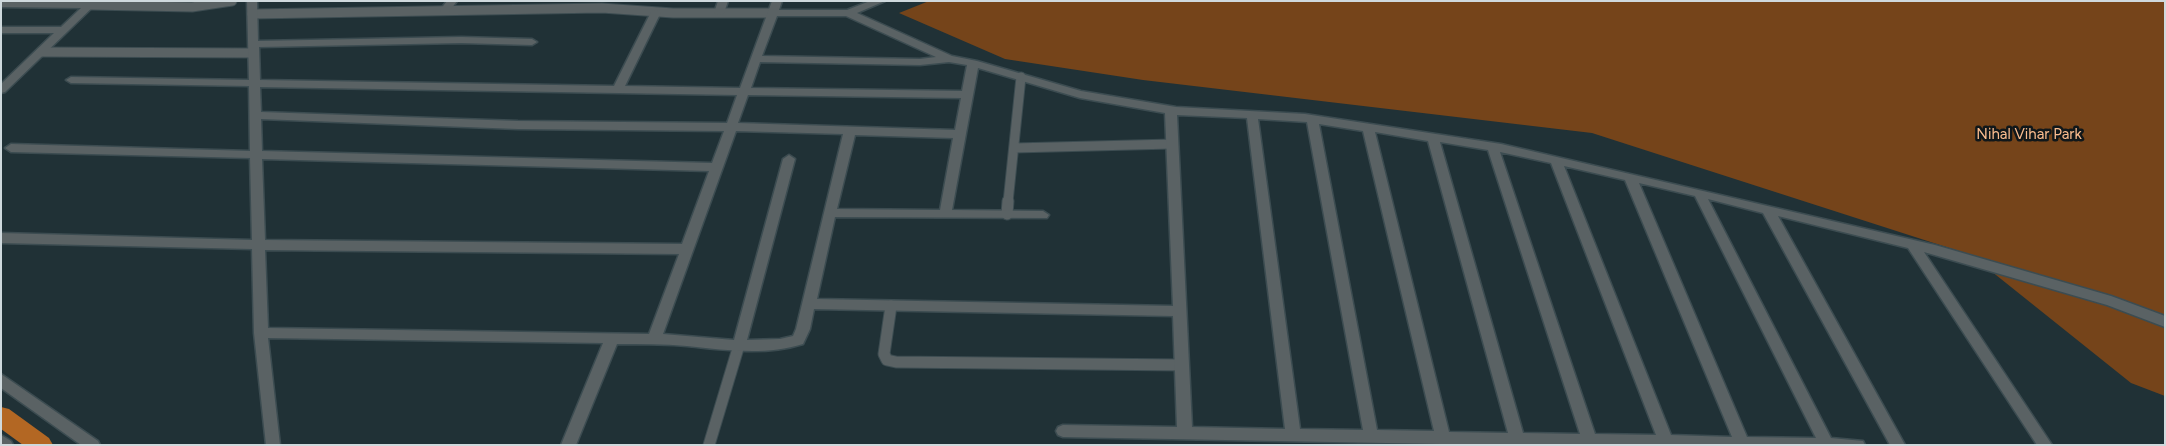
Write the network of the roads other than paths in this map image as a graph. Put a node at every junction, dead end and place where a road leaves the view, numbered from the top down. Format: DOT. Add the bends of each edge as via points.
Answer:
graph roads {
  1 [pos="232,1"];
  2 [pos="452,1"];
  3 [pos="724,1"];
  4 [pos="880,1"];
  5 [pos="92,3"];
  6 [pos="1,4"];
  7 [pos="775,7"];
  8 [pos="252,8"];
  9 [pos="446,10"];
  10 [pos="656,12"];
  11 [pos="719,13"];
  12 [pos="848,13"];
  13 [pos="1,30"];
  14 [pos="64,30"];
  15 [pos="532,42"];
  16 [pos="253,49"];
  17 [pos="41,52"];
  18 [pos="948,58"];
  19 [pos="756,59"];
  20 [pos="974,63"];
  21 [pos="1,77"];
  22 [pos="15,77"];
  23 [pos="1020,77"];
  24 [pos="71,80"];
  25 [pos="254,82"];
  26 [pos="1,90"];
  27 [pos="617,90"];
  28 [pos="744,93"];
  29 [pos="967,95"];
  30 [pos="1171,110"];
  31 [pos="255,115"];
  32 [pos="1252,115"];
  33 [pos="1312,119"];
  34 [pos="732,127"];
  35 [pos="1368,128"];
  36 [pos="850,130"];
  37 [pos="960,134"];
  38 [pos="1433,138"];
  39 [pos="1172,144"];
  40 [pos="1493,147"];
  41 [pos="12,148"];
  42 [pos="1014,148"];
  43 [pos="256,153"];
  44 [pos="789,158"];
  45 [pos="1556,161"];
  46 [pos="717,167"];
  47 [pos="1630,177"];
  48 [pos="1698,192"];
  49 [pos="1768,210"];
  50 [pos="830,213"];
  51 [pos="945,214"];
  52 [pos="1007,214"];
  53 [pos="1043,215"];
  54 [pos="1,238"];
  55 [pos="258,244"];
  56 [pos="1913,245"];
  57 [pos="687,249"];
  58 [pos="809,304"];
  59 [pos="892,306"];
  60 [pos="1180,311"];
  61 [pos="2165,322"];
  62 [pos="261,333"];
  63 [pos="612,338"];
  64 [pos="654,339"];
  65 [pos="739,345"];
  66 [pos="1182,365"];
  67 [pos="1,380"];
  68 [pos="1063,431"];
  69 [pos="1185,432"];
  70 [pos="1293,434"];
  71 [pos="1371,435"];
  72 [pos="1442,437"];
  73 [pos="1248,439"];
  74 [pos="1,441"];
  75 [pos="1518,442"];
  76 [pos="1590,442"];
  77 [pos="1667,443"];
  78 [pos="1742,444"];
  79 [pos="1827,444"];
  80 [pos="6,445"];
  81 [pos="93,445"];
  82 [pos="272,445"];
  83 [pos="568,445"];
  84 [pos="709,445"];
  85 [pos="1858,445"];
  86 [pos="1898,445"];
  87 [pos="2045,445"];
  1 -- 5 [label="lane" via="192,6"];
  2 -- 9 [label="street"];
  3 -- 11 [label="street"];
  4 -- 12 [label="street"];
  5 -- 6 [label="street"];
  5 -- 14 [label="street"];
  7 -- 11 [label="lane"];
  7 -- 12 [label="street"];
  7 -- 19 [label="street"];
  8 -- 9 [label="lane"];
  8 -- 16 [label="street"];
  9 -- 10 [label="lane" via="602,8"];
  10 -- 11 [label="lane"];
  10 -- 27 [label="street"];
  12 -- 18 [label="street"];
  13 -- 14 [label="street"];
  14 -- 17 [label="street"];
  15 -- 16 [label="street" via="461,40"];
  16 -- 17 [label="lane"];
  16 -- 25 [label="street"];
  17 -- 22 [label="street"];
  18 -- 19 [label="street" via="920,62"];
  18 -- 20 [label="street"];
  19 -- 28 [label="street"];
  20 -- 23 [label="street"];
  20 -- 29 [label="street"];
  21 -- 22 [label="street"];
  22 -- 26 [label="street"];
  23 -- 30 [label="street" via="1080,94"];
  23 -- 42 [label="lane"];
  24 -- 25 [label="street"];
  25 -- 27 [label="street"];
  25 -- 31 [label="street"];
  27 -- 28 [label="street"];
  28 -- 29 [label="street"];
  28 -- 34 [label="street"];
  29 -- 37 [label="street"];
  30 -- 32 [label="street"];
  30 -- 39 [label="street"];
  31 -- 34 [label="street" via="518,125"];
  31 -- 43 [label="street"];
  32 -- 33 [label="street"];
  32 -- 70 [label="street"];
  33 -- 35 [label="street"];
  33 -- 71 [label="street"];
  34 -- 36 [label="street"];
  34 -- 46 [label="street"];
  35 -- 38 [label="street"];
  35 -- 72 [label="street"];
  36 -- 37 [label="street"];
  36 -- 50 [label="street"];
  37 -- 51 [label="street"];
  38 -- 40 [label="street"];
  38 -- 75 [label="street"];
  39 -- 42 [label="lane"];
  39 -- 60 [label="street"];
  40 -- 45 [label="street"];
  40 -- 76 [label="street"];
  41 -- 43 [label="street"];
  42 -- 52 [label="lane"];
  43 -- 46 [label="street"];
  43 -- 55 [label="street"];
  44 -- 65 [label="street"];
  45 -- 47 [label="street"];
  45 -- 77 [label="street"];
  46 -- 57 [label="street"];
  47 -- 48 [label="street"];
  47 -- 78 [label="street"];
  48 -- 49 [label="street"];
  48 -- 79 [label="street"];
  49 -- 56 [label="street"];
  49 -- 86 [label="street"];
  50 -- 51 [label="street"];
  50 -- 58 [label="street"];
  51 -- 52 [label="street"];
  52 -- 53 [label="street"];
  54 -- 55 [label="street"];
  55 -- 57 [label="street"];
  55 -- 62 [label="street"];
  56 -- 61 [label="street" via="2111,301"];
  56 -- 87 [label="street"];
  57 -- 64 [label="street"];
  58 -- 59 [label="street"];
  58 -- 65 [label="street" via="798,340 783,345"];
  59 -- 60 [label="street"];
  59 -- 66 [label="lane" via="884,354 888,360 896,362"];
  60 -- 66 [label="street"];
  62 -- 63 [label="street"];
  62 -- 82 [label="street"];
  63 -- 64 [label="street"];
  63 -- 83 [label="street"];
  64 -- 65 [label="street"];
  65 -- 84 [label="lane"];
  66 -- 69 [label="street"];
  67 -- 81 [label="street"];
  68 -- 69 [label="street"];
  69 -- 73 [label="street"];
  70 -- 71 [label="street"];
  70 -- 73 [label="street"];
  71 -- 72 [label="street"];
  72 -- 75 [label="street"];
  74 -- 80 [label="street"];
  75 -- 76 [label="street"];
  76 -- 77 [label="street"];
  77 -- 78 [label="street"];
  78 -- 79 [label="street"];
  79 -- 85 [label="street"];
}
